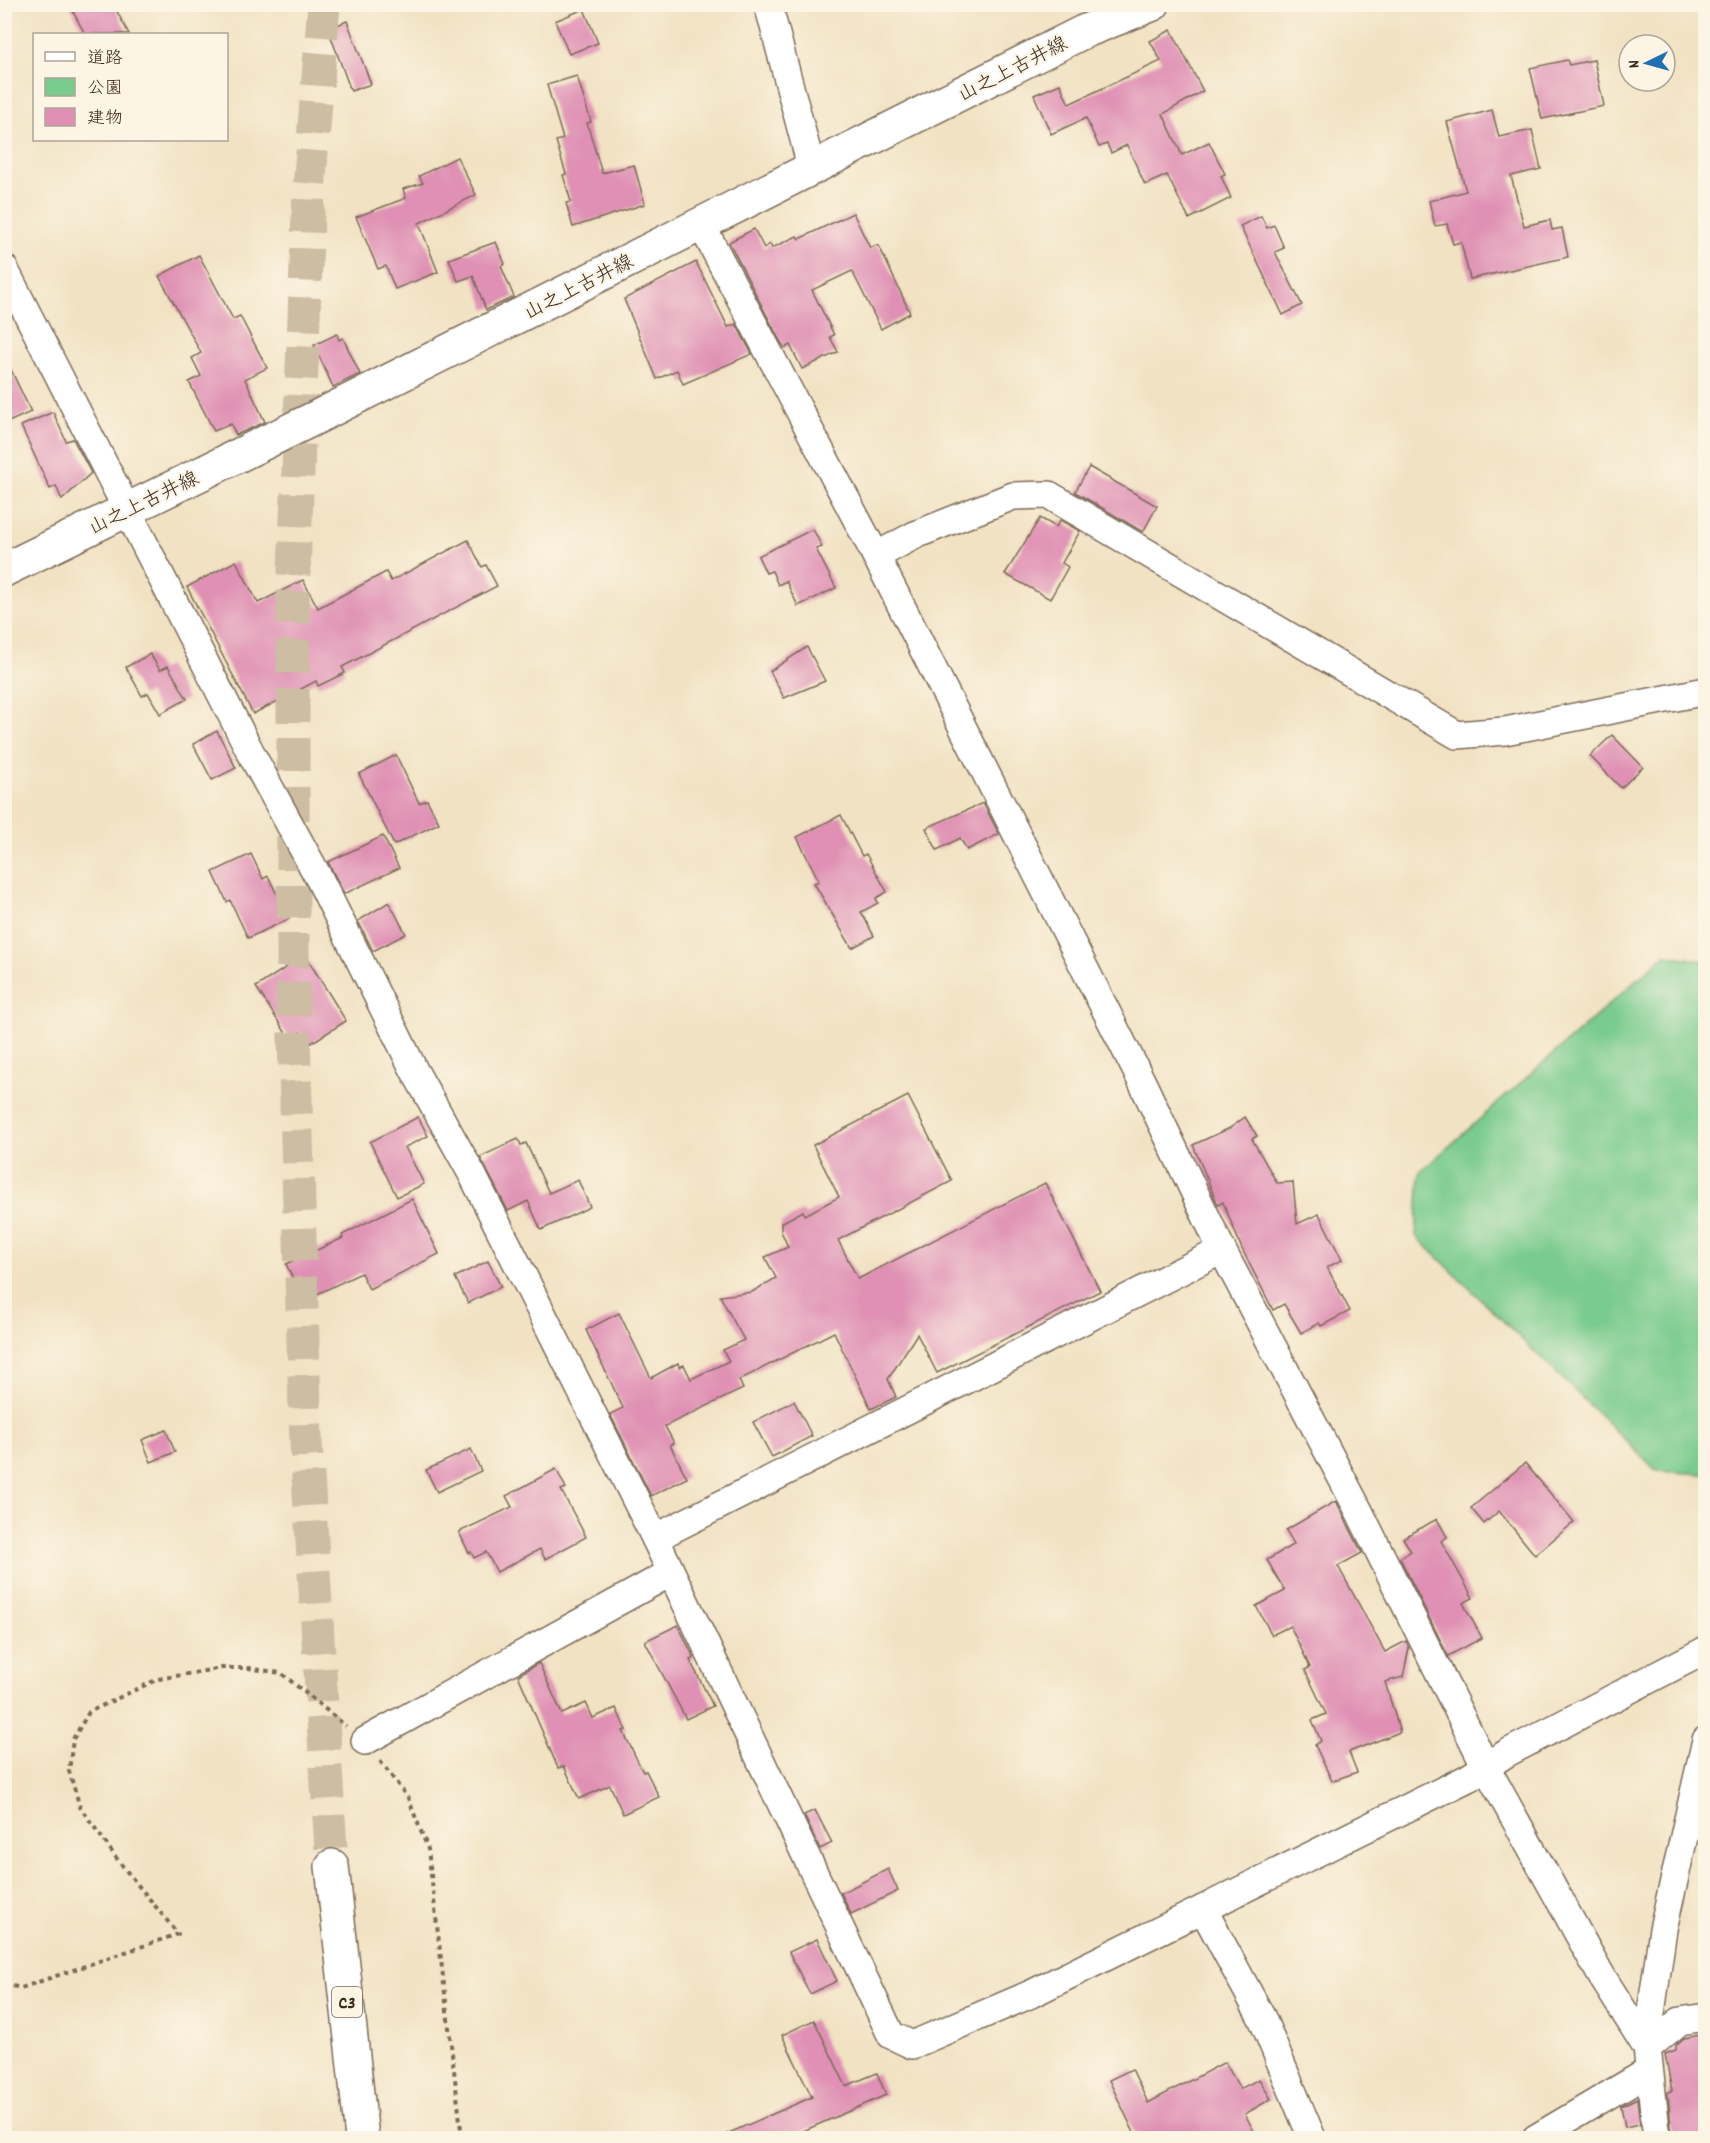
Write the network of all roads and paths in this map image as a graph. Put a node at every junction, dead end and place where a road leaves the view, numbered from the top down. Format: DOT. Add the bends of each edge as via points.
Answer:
graph roads {
  1 [pos="768,4"];
  2 [pos="1153,4"];
  3 [pos="812,170"];
  4 [pos="701,224"];
  5 [pos="4,268"];
  6 [pos="127,509"];
  7 [pos="876,556"];
  8 [pos="4,570"];
  9 [pos="1706,691"];
  10 [pos="1222,1250"];
  11 [pos="655,1538"];
  12 [pos="670,1573"];
  13 [pos="1706,1650"];
  14 [pos="1706,1740"];
  15 [pos="365,1742"];
  16 [pos="1486,1767"];
  17 [pos="332,1866"];
  18 [pos="1203,1909"];
  19 [pos="4,1984"];
  20 [pos="1706,2017"];
  21 [pos="1648,2059"];
  22 [pos="362,2139"];
  23 [pos="462,2139"];
  24 [pos="1312,2139"];
  25 [pos="1536,2139"];
  26 [pos="1657,2139"];
  1 -- 3 [label="street"];
  2 -- 3 [label="main road, 山之上古井線" via="1083,32"];
  3 -- 4 [label="main road, 山之上古井線"];
  4 -- 6 [label="main road, 山之上古井線"];
  4 -- 7 [label="street"];
  5 -- 6 [label="street"];
  6 -- 8 [label="main road, 山之上古井線"];
  6 -- 11 [label="street" via="414,1070 472,1174"];
  7 -- 9 [label="street" via="915,535 1013,496 1050,495 1457,735 1505,731"];
  7 -- 10 [label="street"];
  10 -- 11 [label="street"];
  10 -- 16 [label="street" via="1358,1509"];
  11 -- 12 [label="street"];
  12 -- 15 [label="street"];
  12 -- 18 [label="street" via="891,2035 912,2045 1031,1994"];
  13 -- 16 [label="street"];
  14 -- 21 [label="street" via="1663,1929"];
  15 -- 19 [label="path" via="281,1673 248,1668 158,1678 88,1712 73,1739 69,1771 80,1807 178,1934 21,1988"];
  15 -- 23 [label="path" via="408,1798 428,1849"];
  16 -- 18 [label="street"];
  16 -- 21 [label="street"];
  17 -- 22 [label="main road, C3"];
  18 -- 24 [label="street" via="1262,2018"];
  20 -- 21 [label="street" via="1680,2021"];
  21 -- 25 [label="street"];
  21 -- 26 [label="street"];
}
